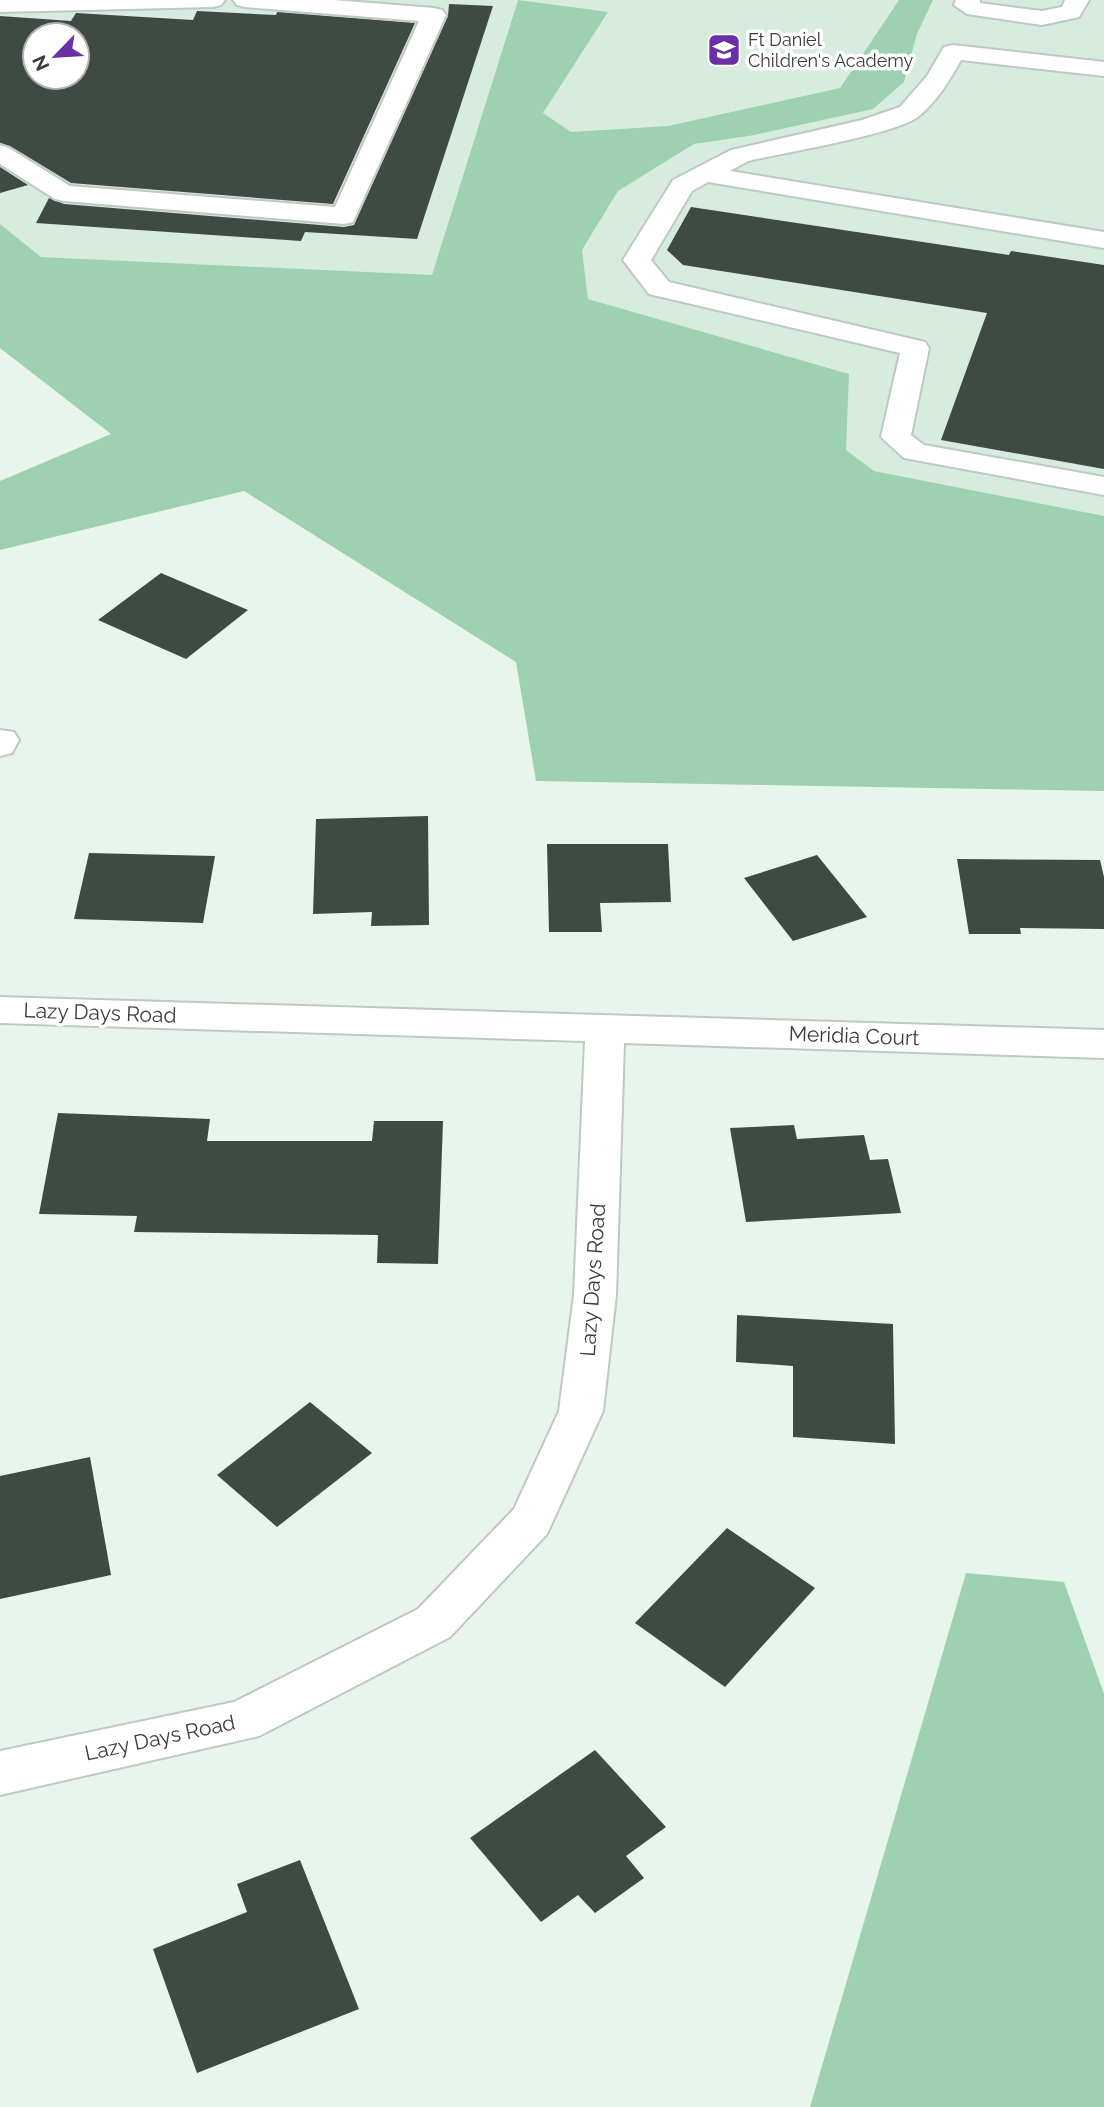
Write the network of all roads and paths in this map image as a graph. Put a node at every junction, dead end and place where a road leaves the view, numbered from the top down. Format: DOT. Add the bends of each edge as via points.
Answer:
graph roads {
  1 [pos="213,0"];
  2 [pos="245,0"];
  3 [pos="1077,0"];
  4 [pos="967,2"];
  5 [pos="0,5"];
  6 [pos="953,52"];
  7 [pos="1104,69"];
  8 [pos="0,153"];
  9 [pos="704,174"];
  10 [pos="1104,240"];
  11 [pos="1104,486"];
  12 [pos="0,1010"];
  13 [pos="605,1029"];
  14 [pos="1104,1044"];
  15 [pos="0,1773"];
  1 -- 5 [label="street"];
  2 -- 8 [label="street" via="434,15 344,216 64,193"];
  3 -- 4 [label="street" via="1071,12 1042,18"];
  4 -- 6 [label="street"];
  6 -- 7 [label="street"];
  6 -- 9 [label="street" via="939,79 909,112 869,126 740,155"];
  9 -- 10 [label="street"];
  9 -- 11 [label="street" via="682,186 637,260 659,288 915,348 896,437 915,452"];
  12 -- 13 [label="street, Lazy Days Road"];
  13 -- 14 [label="street, Meridia Court"];
  13 -- 15 [label="street, Lazy Days Road" via="595,1295 581,1411 531,1521 434,1623 242,1721"];
}
